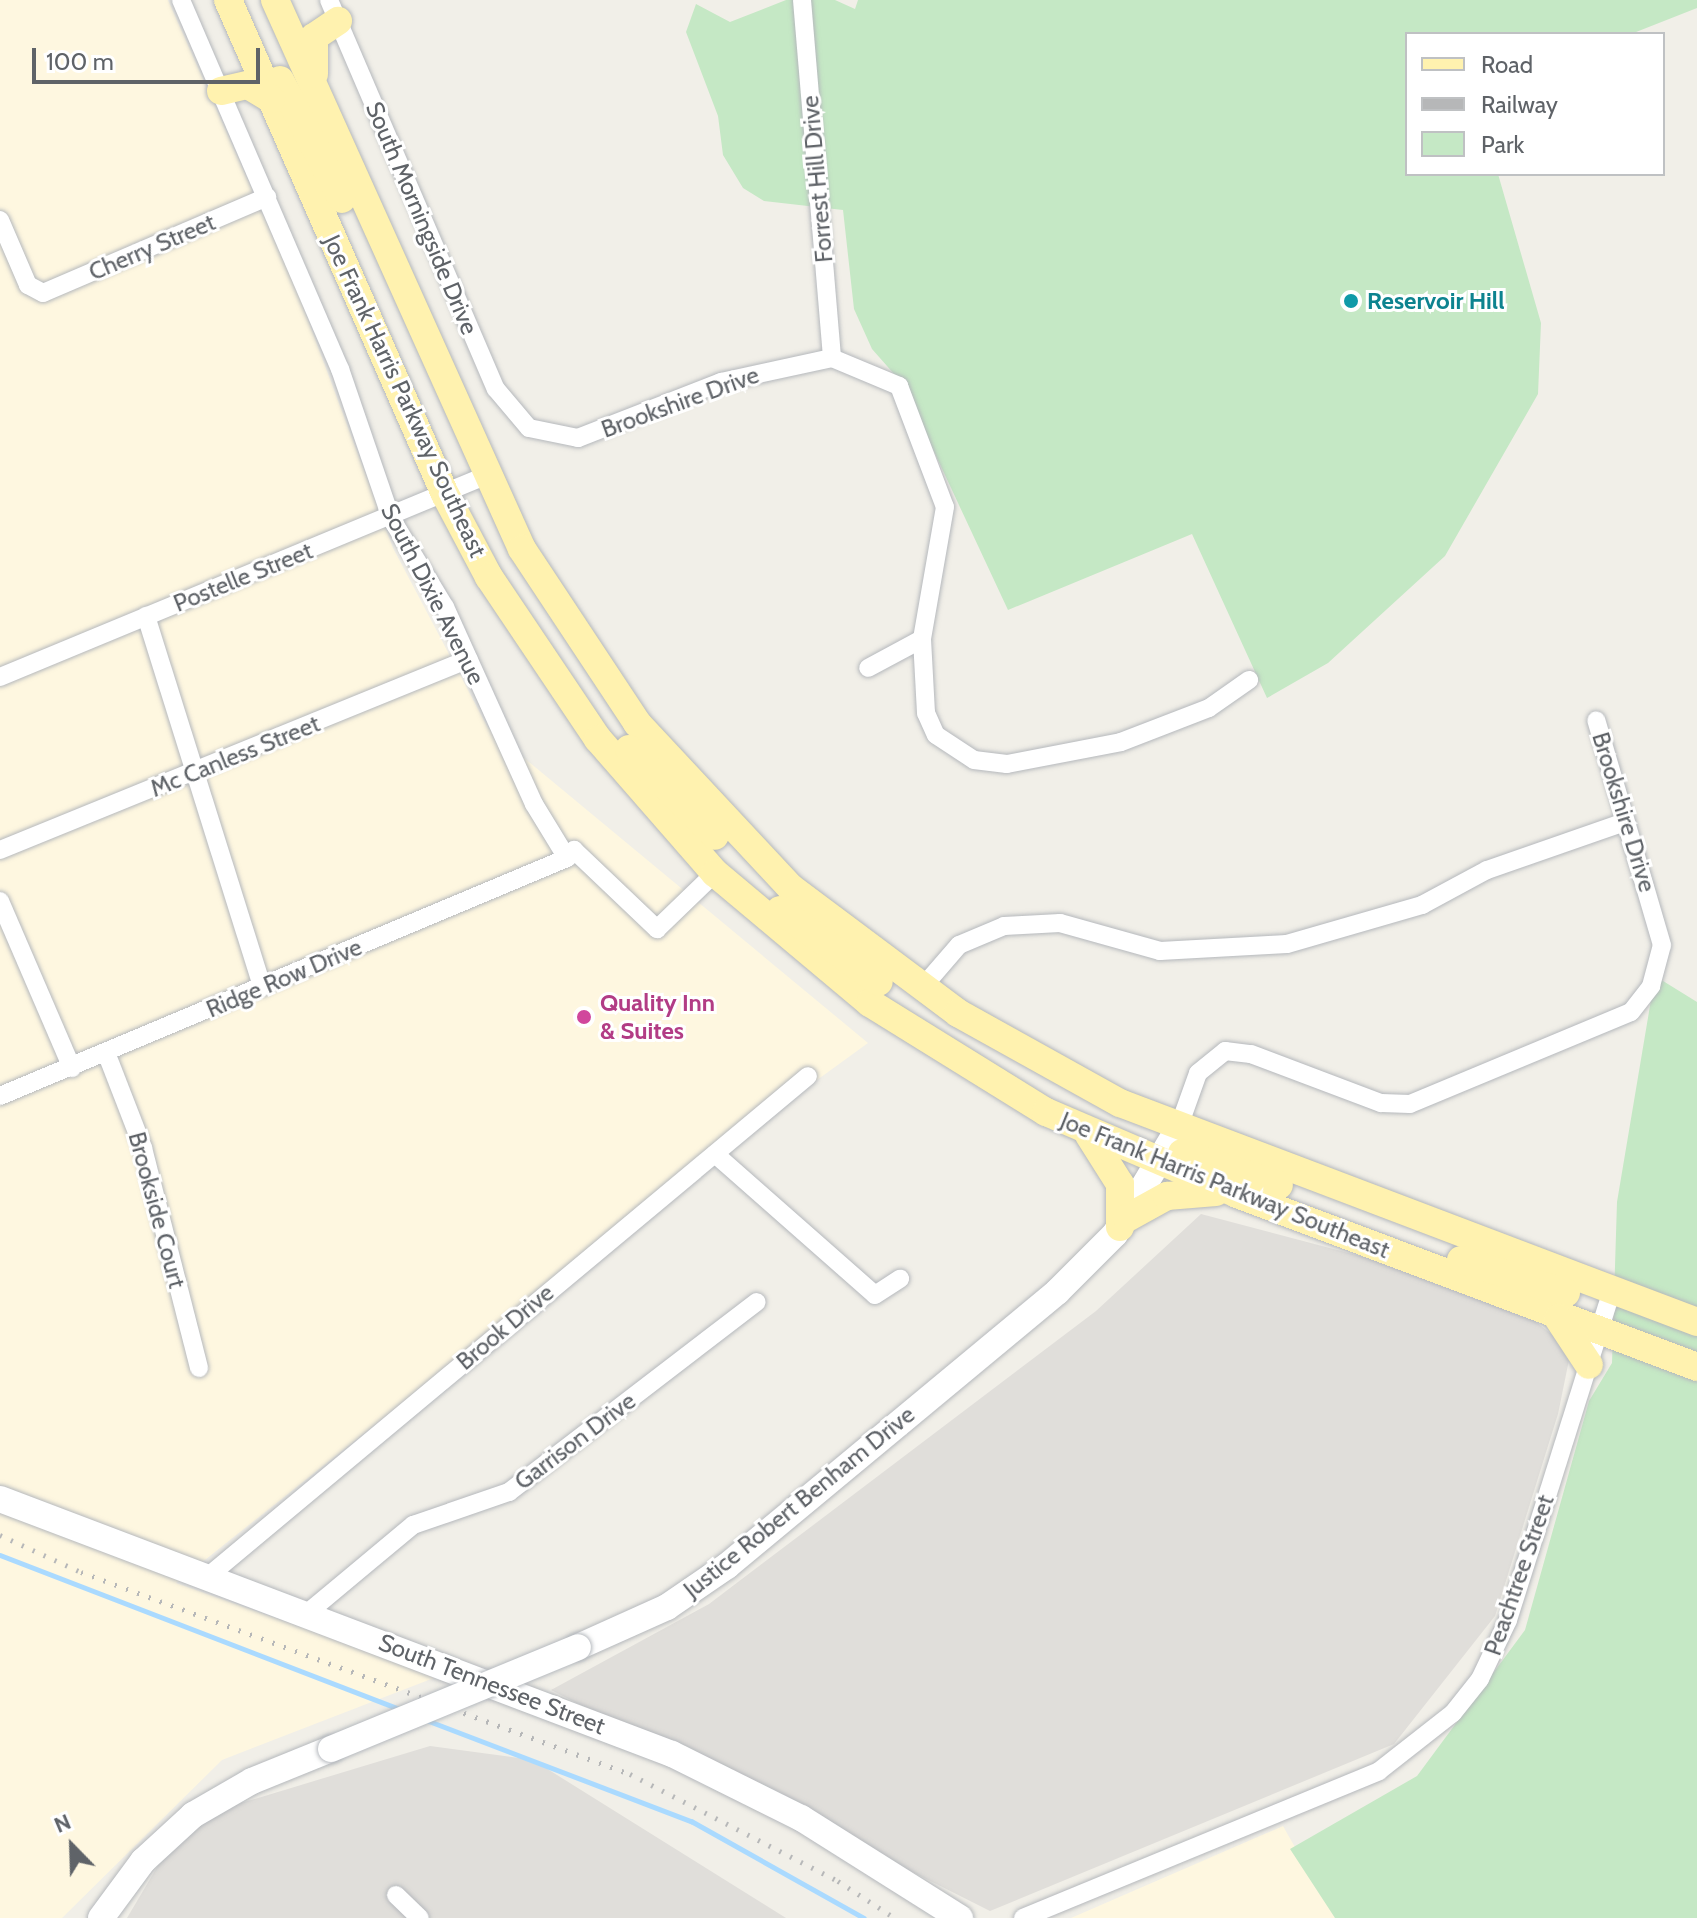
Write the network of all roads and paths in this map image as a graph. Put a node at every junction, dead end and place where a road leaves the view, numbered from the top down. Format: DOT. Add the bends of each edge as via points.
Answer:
graph roads {
  1 [pos="181,0"];
  2 [pos="228,0"];
  3 [pos="275,0"];
  4 [pos="802,0"];
  5 [pos="333,11"];
  6 [pos="241,29"];
  7 [pos="221,91"];
  8 [pos="271,99"];
  9 [pos="318,99"];
  10 [pos="267,197"];
  11 [pos="0,220"];
  12 [pos="832,358"];
  13 [pos="529,428"];
  14 [pos="466,484"];
  15 [pos="391,518"];
  16 [pos="146,616"];
  17 [pos="922,639"];
  18 [pos="469,659"];
  19 [pos="868,668"];
  20 [pos="0,677"];
  21 [pos="1249,680"];
  22 [pos="1596,720"];
  23 [pos="191,775"];
  24 [pos="1622,823"];
  25 [pos="0,850"];
  26 [pos="694,851"];
  27 [pos="567,858"];
  28 [pos="715,873"];
  29 [pos="0,901"];
  30 [pos="262,987"];
  31 [pos="921,989"];
  32 [pos="107,1055"];
  33 [pos="72,1068"];
  34 [pos="808,1076"];
  35 [pos="0,1096"];
  36 [pos="1082,1130"];
  37 [pos="1168,1147"];
  38 [pos="715,1154"];
  39 [pos="1237,1194"];
  40 [pos="1124,1222"];
  41 [pos="1332,1230"];
  42 [pos="900,1279"];
  43 [pos="757,1302"];
  44 [pos="1606,1311"];
  45 [pos="1555,1314"];
  46 [pos="1697,1322"];
  47 [pos="1697,1347"];
  48 [pos="1589,1365"];
  49 [pos="1697,1367"];
  50 [pos="199,1368"];
  51 [pos="0,1499"];
  52 [pos="205,1579"];
  53 [pos="305,1615"];
  54 [pos="396,1895"];
  55 [pos="100,1917"];
  56 [pos="420,1918"];
  57 [pos="960,1918"];
  58 [pos="1023,1918"];
  1 -- 7 [label="street, South Dixie Avenue"];
  2 -- 6 [label="main road, Joe Frank Harris Parkway Southeast"];
  3 -- 9 [label="main road, Joe Frank Harris Parkway Southeast"];
  4 -- 12 [label="street, Forrest Hill Drive"];
  5 -- 9 [label="main road" via="312,44"];
  5 -- 13 [label="street, South Morningside Drive" via="496,389"];
  6 -- 8 [label="main road, Joe Frank Harris Parkway Southeast"];
  6 -- 14 [label="main road" via="274,71 333,178"];
  7 -- 8 [label="main road" via="248,85"];
  7 -- 10 [label="street, South Dixie Avenue"];
  8 -- 14 [label="main road, Joe Frank Harris Parkway Southeast"];
  9 -- 14 [label="main road, Joe Frank Harris Parkway Southeast"];
  10 -- 11 [label="street, Cherry Street" via="36,292"];
  10 -- 15 [label="street, South Dixie Avenue" via="340,369"];
  12 -- 13 [label="street, Brookshire Drive" via="721,382 578,438"];
  12 -- 17 [label="street" via="899,386 945,507"];
  14 -- 15 [label="street, Postelle Street"];
  14 -- 26 [label="main road, Joe Frank Harris Parkway Southeast" via="544,663 622,770"];
  14 -- 31 [label="main road, Joe Frank Harris Parkway Southeast" via="606,682 675,768 791,888"];
  15 -- 16 [label="street, Postelle Street"];
  15 -- 18 [label="street, South Dixie Avenue"];
  16 -- 20 [label="street, Postelle Street"];
  16 -- 23 [label="street"];
  17 -- 19 [label="street"];
  17 -- 21 [label="street" via="926,713 936,735 974,760 1007,764 1121,742 1209,708"];
  18 -- 23 [label="street, Mc Canless Street"];
  18 -- 27 [label="street, South Dixie Avenue" via="534,804"];
  22 -- 24 [label="street, Brookshire Drive"];
  23 -- 25 [label="street, Mc Canless Street"];
  23 -- 30 [label="street"];
  24 -- 31 [label="street" via="1487,870 1422,905 1287,944 1160,951 1060,923 1004,926 959,945"];
  24 -- 37 [label="street, Brookshire Drive" via="1662,945 1660,966 1642,1000 1618,1019 1424,1099 1395,1105 1251,1054 1225,1051 1198,1073"];
  26 -- 28 [label="main road, Joe Frank Harris Parkway Southeast"];
  26 -- 37 [label="main road" via="716,860 895,993 992,1056"];
  27 -- 28 [label="street" via="574,850 657,929"];
  27 -- 30 [label="street, Ridge Row Drive"];
  28 -- 36 [label="main road, Joe Frank Harris Parkway Southeast" via="798,948 894,1020 993,1084"];
  29 -- 33 [label="street"];
  30 -- 32 [label="street, Ridge Row Drive"];
  31 -- 37 [label="main road, Joe Frank Harris Parkway Southeast" via="1065,1075"];
  32 -- 33 [label="street, Ridge Row Drive"];
  32 -- 50 [label="street, Brookside Court" via="143,1148"];
  33 -- 35 [label="street, Ridge Row Drive"];
  34 -- 38 [label="street, Brook Drive"];
  36 -- 37 [label="main road, Joe Frank Harris Parkway Southeast"];
  36 -- 40 [label="main road" via="1116,1173"];
  37 -- 39 [label="main road, Joe Frank Harris Parkway Southeast"];
  37 -- 40 [label="street, Justice Robert Benham Drive"];
  37 -- 44 [label="main road, Joe Frank Harris Parkway Southeast" via="1412,1217"];
  38 -- 42 [label="street" via="875,1295"];
  38 -- 52 [label="street, Brook Drive"];
  39 -- 40 [label="main road" via="1177,1193"];
  39 -- 41 [label="main road, Joe Frank Harris Parkway Southeast"];
  40 -- 55 [label="street, Justice Robert Benham Drive, bridge" via="1057,1292 727,1566 667,1607 252,1781 193,1815 143,1861"];
  41 -- 44 [label="main road" via="1432,1250"];
  41 -- 45 [label="main road, Joe Frank Harris Parkway Southeast"];
  43 -- 53 [label="street, Garrison Drive" via="509,1492 413,1525"];
  44 -- 45 [label="main road, Joe Frank Harris Parkway Southeast"];
  44 -- 46 [label="main road, Joe Frank Harris Parkway Southeast"];
  44 -- 47 [label="main road"];
  44 -- 48 [label="street, Peachtree Street"];
  44 -- 49 [label="main road, Joe Frank Harris Parkway Southeast"];
  45 -- 48 [label="main road" via="1573,1333"];
  48 -- 58 [label="street, Peachtree Street" via="1508,1620 1480,1679 1445,1721 1379,1771"];
  51 -- 52 [label="street, South Tennessee Street"];
  52 -- 53 [label="street, South Tennessee Street"];
  53 -- 57 [label="street, South Tennessee Street" via="683,1759 801,1818"];
  54 -- 56 [label="street"];
}
